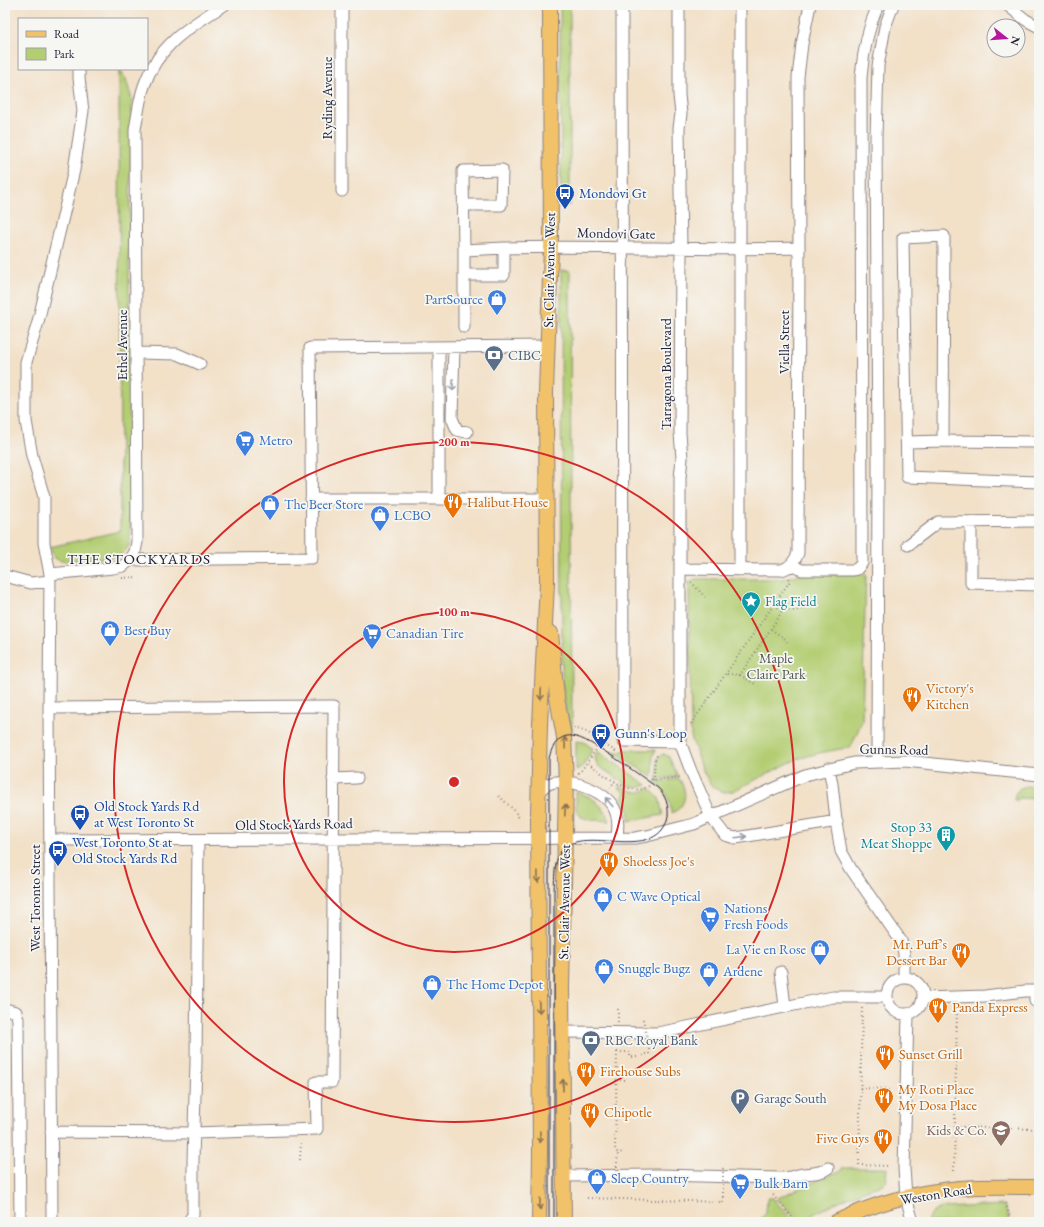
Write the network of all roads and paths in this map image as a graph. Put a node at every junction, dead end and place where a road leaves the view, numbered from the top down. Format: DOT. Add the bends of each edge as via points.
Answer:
graph roads {
  1 [pos="224,5"];
  2 [pos="342,5"];
  3 [pos="550,5"];
  4 [pos="622,5"];
  5 [pos="679,5"];
  6 [pos="740,5"];
  7 [pos="810,5"];
  8 [pos="878,5"];
  9 [pos="893,5"];
  10 [pos="1008,5"];
  11 [pos="1039,27"];
  12 [pos="150,66"];
  13 [pos="80,70"];
  14 [pos="342,191"];
  15 [pos="463,206"];
  16 [pos="551,247"];
  17 [pos="504,248"];
  18 [pos="622,248"];
  19 [pos="799,248"];
  20 [pos="681,249"];
  21 [pos="740,249"];
  22 [pos="464,250"];
  23 [pos="464,275"];
  24 [pos="464,327"];
  25 [pos="454,346"];
  26 [pos="548,346"];
  27 [pos="439,347"];
  28 [pos="137,352"];
  29 [pos="200,364"];
  30 [pos="467,432"];
  31 [pos="907,442"];
  32 [pos="943,442"];
  33 [pos="1039,442"];
  34 [pos="1039,482"];
  35 [pos="311,499"];
  36 [pos="440,499"];
  37 [pos="547,499"];
  38 [pos="1039,521"];
  39 [pos="971,522"];
  40 [pos="908,545"];
  41 [pos="130,560"];
  42 [pos="791,565"];
  43 [pos="680,568"];
  44 [pos="740,570"];
  45 [pos="5,576"];
  46 [pos="788,576"];
  47 [pos="50,577"];
  48 [pos="688,580"];
  49 [pos="547,583"];
  50 [pos="1039,585"];
  51 [pos="705,597"];
  52 [pos="774,605"];
  53 [pos="809,607"];
  54 [pos="782,610"];
  55 [pos="771,629"];
  56 [pos="787,642"];
  57 [pos="727,674"];
  58 [pos="740,675"];
  59 [pos="757,685"];
  60 [pos="49,708"];
  61 [pos="688,724"];
  62 [pos="572,728"];
  63 [pos="601,742"];
  64 [pos="680,742"];
  65 [pos="599,745"];
  66 [pos="603,747"];
  67 [pos="596,750"];
  68 [pos="658,754"];
  69 [pos="877,762"];
  70 [pos="588,763"];
  71 [pos="829,768"];
  72 [pos="1039,775"];
  73 [pos="681,777"];
  74 [pos="357,778"];
  75 [pos="569,778"];
  76 [pos="333,779"];
  77 [pos="648,786"];
  78 [pos="538,792"];
  79 [pos="499,796"];
  80 [pos="711,817"];
  81 [pos="520,818"];
  82 [pos="836,821"];
  83 [pos="332,838"];
  84 [pos="538,838"];
  85 [pos="564,838"];
  86 [pos="617,838"];
  87 [pos="50,840"];
  88 [pos="198,840"];
  89 [pos="781,972"];
  90 [pos="904,978"];
  91 [pos="1036,994"];
  92 [pos="886,997"];
  93 [pos="924,998"];
  94 [pos="785,1007"];
  95 [pos="862,1008"];
  96 [pos="5,1009"];
  97 [pos="618,1009"];
  98 [pos="957,1011"];
  99 [pos="908,1015"];
  100 [pos="644,1019"];
  101 [pos="618,1027"];
  102 [pos="563,1032"];
  103 [pos="616,1080"];
  104 [pos="626,1080"];
  105 [pos="860,1088"];
  106 [pos="892,1089"];
  107 [pos="922,1090"];
  108 [pos="955,1090"];
  109 [pos="954,1127"];
  110 [pos="1039,1129"];
  111 [pos="51,1132"];
  112 [pos="194,1133"];
  113 [pos="301,1141"];
  114 [pos="624,1151"];
  115 [pos="618,1154"];
  116 [pos="300,1160"];
  117 [pos="723,1165"];
  118 [pos="890,1166"];
  119 [pos="828,1168"];
  120 [pos="954,1171"];
  121 [pos="563,1176"];
  122 [pos="616,1183"];
  123 [pos="1039,1187"];
  124 [pos="773,1195"];
  125 [pos="906,1197"];
  126 [pos="587,1198"];
  127 [pos="1006,1203"];
  128 [pos="20,1222"];
  129 [pos="52,1222"];
  130 [pos="188,1222"];
  131 [pos="539,1222"];
  132 [pos="564,1222"];
  133 [pos="796,1222"];
  134 [pos="836,1222"];
  135 [pos="913,1222"];
  136 [pos="1011,1222"];
  1 -- 12 [label="street, Ethel Avenue" via="182,33"];
  2 -- 14 [label="street, Ryding Avenue"];
  3 -- 16 [label="main road, St. Clair Avenue West"];
  4 -- 18 [label="street"];
  5 -- 20 [label="street, Tarragona Boulevard"];
  6 -- 21 [label="street"];
  7 -- 19 [label="street, Viella Street" via="798,77"];
  8 -- 42 [label="street" via="870,24 861,78 862,563 853,570 802,570"];
  9 -- 69 [label="street" via="885,27 878,66 876,138"];
  10 -- 11 [label="street"];
  12 -- 28 [label="street, Ethel Avenue" via="135,128"];
  13 -- 47 [label="street, West Toronto Street" via="83,111 74,170 26,362 26,422 32,456 44,497 44,543"];
  15 -- 15 [label="street" via="463,171 502,170 501,205"];
  15 -- 22 [label="street"];
  16 -- 17 [label="street, Mondovi Gate"];
  16 -- 18 [label="street, Mondovi Gate"];
  16 -- 26 [label="main road, St. Clair Avenue West"];
  17 -- 22 [label="street, Mondovi Gate"];
  17 -- 23 [label="street" via="504,275"];
  18 -- 20 [label="street, Mondovi Gate"];
  18 -- 64 [label="street" via="623,742"];
  19 -- 21 [label="street, Mondovi Gate"];
  19 -- 42 [label="street, Viella Street" via="798,549"];
  20 -- 21 [label="street, Mondovi Gate"];
  20 -- 43 [label="street, Tarragona Boulevard"];
  21 -- 44 [label="street"];
  22 -- 23 [label="street"];
  23 -- 24 [label="street"];
  25 -- 26 [label="street"];
  25 -- 27 [label="street"];
  25 -- 30 [label="street, one-way" via="452,418 457,430"];
  26 -- 37 [label="main road, St. Clair Avenue West"];
  27 -- 35 [label="street" via="310,348"];
  27 -- 36 [label="street"];
  28 -- 29 [label="street" via="177,354"];
  28 -- 41 [label="street, Ethel Avenue" via="137,542"];
  31 -- 32 [label="street"];
  31 -- 32 [label="street" via="903,238 944,236"];
  31 -- 34 [label="street" via="907,477"];
  32 -- 33 [label="street"];
  35 -- 36 [label="street"];
  35 -- 41 [label="street" via="312,558"];
  36 -- 37 [label="street"];
  37 -- 49 [label="main road, St. Clair Avenue West"];
  38 -- 39 [label="street"];
  39 -- 40 [label="street" via="938,522"];
  39 -- 50 [label="street" via="971,583"];
  41 -- 47 [label="street" via="123,566"];
  42 -- 44 [label="street" via="781,570"];
  43 -- 44 [label="street"];
  43 -- 64 [label="street, Tarragona Boulevard"];
  45 -- 47 [label="street" via="31,583"];
  46 -- 52 [label="path" via="790,580"];
  47 -- 60 [label="street, West Toronto Street"];
  48 -- 51 [label="path"];
  75 -- 49 [label="main road, St. Clair Avenue West, one-way" via="557,698"];
  49 -- 78 [label="main road, St. Clair Avenue West, one-way"];
  52 -- 54 [label="path"];
  52 -- 57 [label="path"];
  53 -- 54 [label="path" via="796,611"];
  54 -- 55 [label="path"];
  55 -- 56 [label="path"];
  55 -- 58 [label="path"];
  57 -- 58 [label="path"];
  57 -- 61 [label="path" via="692,724"];
  58 -- 59 [label="path"];
  60 -- 76 [label="street" via="334,706"];
  60 -- 87 [label="street, West Toronto Street"];
  62 -- 63 [label="path" via="587,732"];
  64 -- 80 [label="street"];
  65 -- 66 [label="path"];
  67 -- 70 [label="path"];
  68 -- 73 [label="path" via="654,761 655,774 652,779"];
  69 -- 71 [label="street, Gunns Road"];
  69 -- 72 [label="street, Gunns Road" via="905,761"];
  70 -- 75 [label="path" via="580,772"];
  70 -- 77 [label="path" via="630,789 640,790"];
  71 -- 80 [label="street, Gunns Road" via="805,775"];
  71 -- 82 [label="street"];
  74 -- 76 [label="street"];
  75 -- 78 [label="street" via="549,783"];
  85 -- 75 [label="main road, St. Clair Avenue West, one-way"];
  86 -- 75 [label="street, one-way" via="618,823 614,808 604,796"];
  76 -- 83 [label="street"];
  78 -- 84 [label="main road, St. Clair Avenue West"];
  79 -- 81 [label="path"];
  80 -- 82 [label="street, one-way" via="721,831 735,838 757,837"];
  80 -- 86 [label="street, Gunns Road" via="647,836"];
  82 -- 90 [label="street" via="846,861 901,941 904,953"];
  83 -- 84 [label="street, Old Stock Yards Road"];
  83 -- 88 [label="street, Old Stock Yards Road"];
  83 -- 112 [label="street" via="332,1082 316,1082 317,1129"];
  84 -- 85 [label="street, Gunns Road"];
  84 -- 131 [label="main road, St. Clair Avenue West, one-way"];
  85 -- 86 [label="street, Gunns Road"];
  85 -- 102 [label="main road, St. Clair Avenue West"];
  87 -- 88 [label="street, Old Stock Yards Road"];
  87 -- 111 [label="street, West Toronto Street"];
  88 -- 112 [label="street"];
  89 -- 94 [label="street"];
  90 -- 92 [label="street" via="895,980 889,987"];
  90 -- 93 [label="street" via="919,984"];
  91 -- 93 [label="street" via="1025,991 986,996"];
  92 -- 94 [label="street" via="833,997"];
  92 -- 99 [label="street" via="896,1013"];
  93 -- 99 [label="street" via="920,1007"];
  94 -- 102 [label="street" via="658,1033"];
  95 -- 105 [label="path"];
  96 -- 128 [label="street" via="16,1012 18,1019"];
  97 -- 101 [label="path"];
  98 -- 108 [label="path"];
  99 -- 125 [label="street" via="904,1168"];
  100 -- 103 [label="path, bridge" via="648,1054 644,1054 643,1057 630,1057 630,1052 617,1052"];
  121 -- 102 [label="main road, St. Clair Avenue West, one-way"];
  103 -- 104 [label="path, bridge"];
  103 -- 115 [label="path, bridge" via="615,1148"];
  105 -- 106 [label="path"];
  105 -- 118 [label="path" via="858,1165"];
  107 -- 108 [label="path"];
  108 -- 109 [label="path"];
  109 -- 110 [label="path"];
  109 -- 120 [label="path"];
  111 -- 112 [label="street"];
  111 -- 129 [label="street, West Toronto Street"];
  112 -- 130 [label="street" via="193,1215"];
  113 -- 116 [label="path"];
  114 -- 115 [label="path"];
  115 -- 122 [label="path, bridge"];
  117 -- 126 [label="path, bridge" via="723,1202"];
  119 -- 121 [label="street" via="813,1174 805,1170 792,1177 781,1178"];
  121 -- 132 [label="main road, St. Clair Avenue West"];
  123 -- 125 [label="main road, Weston Road" via="960,1188"];
  124 -- 133 [label="path"];
  125 -- 134 [label="main road, Weston Road" via="882,1203"];
  125 -- 135 [label="street"];
  127 -- 136 [label="path"];
}
